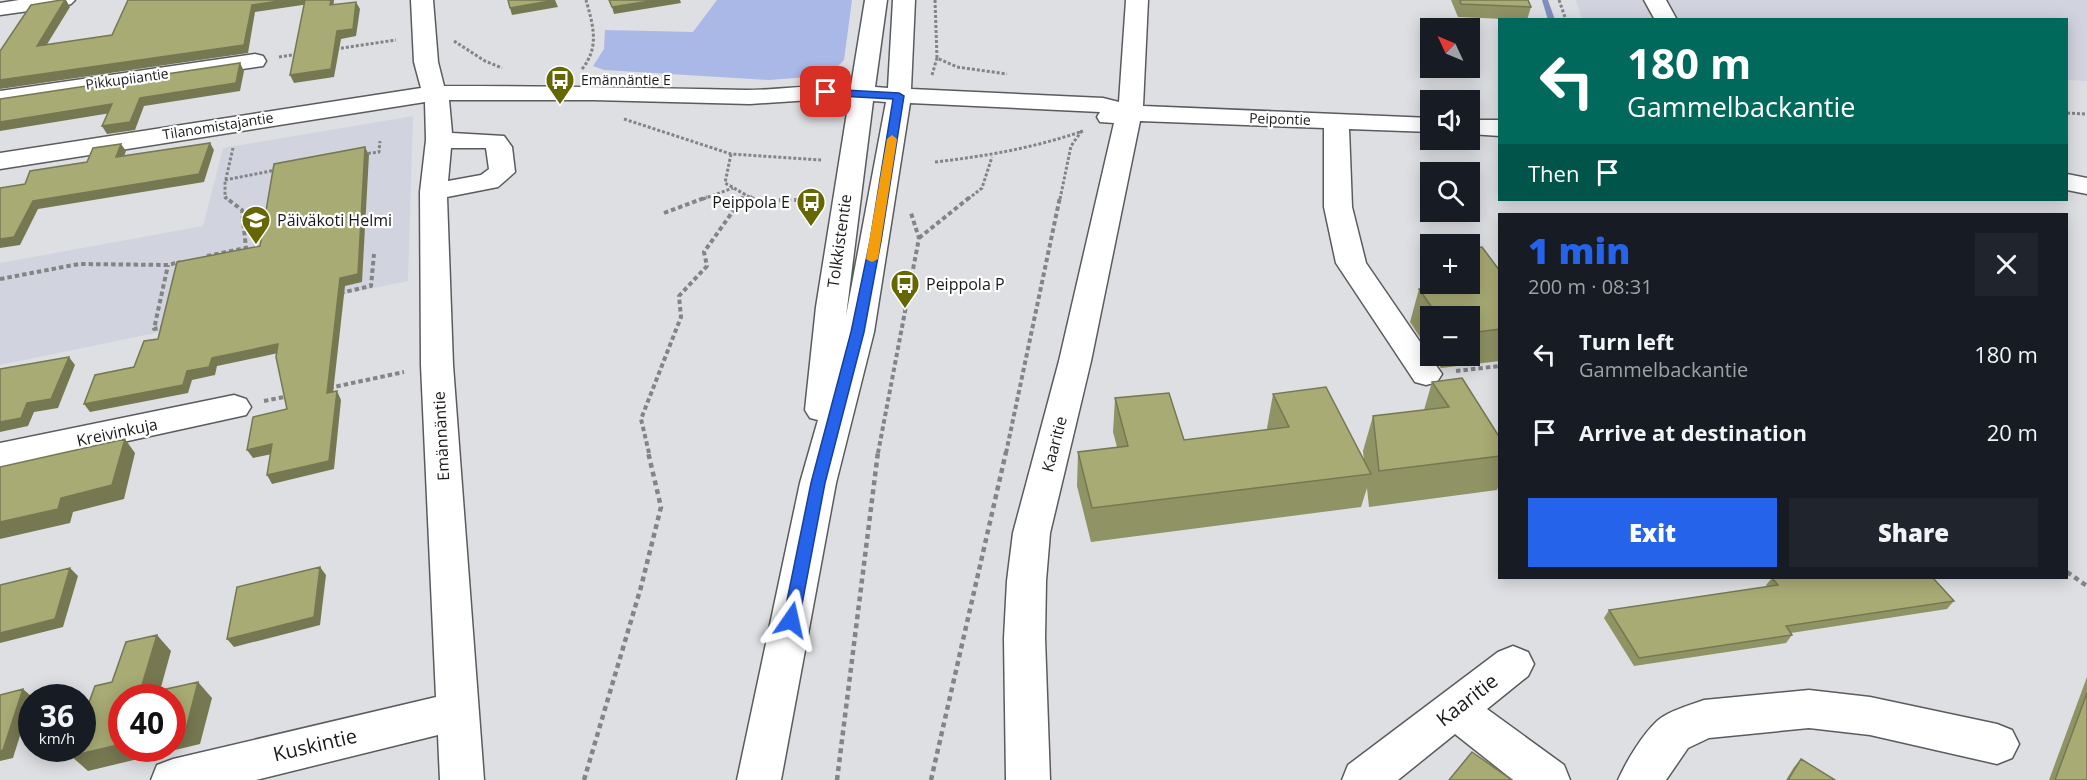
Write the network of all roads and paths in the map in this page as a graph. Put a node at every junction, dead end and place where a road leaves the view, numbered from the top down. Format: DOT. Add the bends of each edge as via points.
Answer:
graph roads {
  1 [pos="64,0"];
  2 [pos="422,0"];
  3 [pos="586,0"];
  4 [pos="876,0"];
  5 [pos="904,0"];
  6 [pos="935,0"];
  7 [pos="1137,0"];
  8 [pos="1559,0"];
  9 [pos="1655,0"];
  10 [pos="0,9"];
  11 [pos="1565,18"];
  12 [pos="1665,18"];
  13 [pos="423,36"];
  14 [pos="333,49"];
  15 [pos="300,54"];
  16 [pos="937,58"];
  17 [pos="255,61"];
  18 [pos="578,73"];
  19 [pos="1015,75"];
  20 [pos="436,93"];
  21 [pos="927,96"];
  22 [pos="0,98"];
  23 [pos="862,103"];
  24 [pos="898,104"];
  25 [pos="1130,113"];
  26 [pos="2068,113"];
  27 [pos="2087,114"];
  28 [pos="1085,118"];
  29 [pos="1336,121"];
  30 [pos="1420,125"];
  31 [pos="1480,127"];
  32 [pos="1498,128"];
  33 [pos="235,138"];
  34 [pos="439,140"];
  35 [pos="380,141"];
  36 [pos="731,154"];
  37 [pos="357,156"];
  38 [pos="992,156"];
  39 [pos="0,161"];
  40 [pos="280,170"];
  41 [pos="225,180"];
  42 [pos="2068,182"];
  43 [pos="2087,186"];
  44 [pos="734,188"];
  45 [pos="433,192"];
  46 [pos="745,194"];
  47 [pos="908,206"];
  48 [pos="816,210"];
  49 [pos="664,213"];
  50 [pos="919,238"];
  51 [pos="374,254"];
  52 [pos="201,257"];
  53 [pos="190,260"];
  54 [pos="168,265"];
  55 [pos="0,279"];
  56 [pos="336,293"];
  57 [pos="174,326"];
  58 [pos="437,365"];
  59 [pos="1498,366"];
  60 [pos="1426,374"];
  61 [pos="324,388"];
  62 [pos="290,395"];
  63 [pos="234,407"];
  64 [pos="0,456"];
  65 [pos="818,483"];
  66 [pos="2068,573"];
  67 [pos="2087,586"];
  68 [pos="1513,664"];
  69 [pos="1455,709"];
  70 [pos="457,711"];
  71 [pos="1997,744"];
  72 [pos="244,771"];
  73 [pos="173,780"];
  74 [pos="462,780"];
  75 [pos="584,780"];
  76 [pos="759,780"];
  77 [pos="837,780"];
  78 [pos="931,780"];
  79 [pos="1028,780"];
  80 [pos="1364,780"];
  81 [pos="1548,780"];
  82 [pos="1640,780"];
  1 -- 10 [label="street"];
  2 -- 13 [label="street, Emännäntie"];
  3 -- 18 [label="path" via="595,32 595,49"];
  4 -- 23 [label="street, Tolkkistentie"];
  5 -- 24 [label="street, Tolkkistentie"];
  6 -- 16 [label="path"];
  7 -- 25 [label="street, Kaaritie"];
  8 -- 11 [label="path"];
  9 -- 12 [label="street"];
  13 -- 14 [label="path"];
  13 -- 20 [label="street, Emännäntie" via="426,63"];
  15 -- 17 [label="path"];
  16 -- 19 [label="path" via="957,67"];
  16 -- 21 [label="path"];
  17 -- 22 [label="street, Pikkupiiantie"];
  20 -- 23 [label="street, Tilanomistajantie" via="593,93"];
  20 -- 34 [label="street, Emännäntie"];
  20 -- 39 [label="street, Tilanomistajantie"];
  21 -- 24 [label="street, Peipontie"];
  21 -- 25 [label="street, Peipontie" via="1103,105"];
  23 -- 24 [label="street, Tilanomistajantie"];
  23 -- 65 [label="street, Tolkkistentie" via="827,333"];
  24 -- 28 [label="street, Peipontie"];
  24 -- 65 [label="street, Tolkkistentie" via="858,332"];
  25 -- 28 [label="street, Peipontie"];
  25 -- 29 [label="street, Peipontie"];
  25 -- 79 [label="street, Kaaritie" via="1029,552 1024,643"];
  26 -- 27 [label="path"];
  28 -- 78 [label="path" via="1083,131 1071,146"];
  29 -- 30 [label="street, Peipontie"];
  29 -- 60 [label="street" via="1338,207 1351,263"];
  31 -- 32 [label="street"];
  33 -- 41 [label="path"];
  34 -- 45 [label="street, Emännäntie"];
  34 -- 45 [label="street" via="495,141 502,172 489,181"];
  35 -- 37 [label="path" via="379,152"];
  36 -- 44 [label="path" via="725,183"];
  38 -- 50 [label="path" via="982,188"];
  40 -- 41 [label="path"];
  41 -- 52 [label="path" via="225,197 242,210 246,248"];
  42 -- 43 [label="street"];
  44 -- 46 [label="path"];
  44 -- 49 [label="path"];
  45 -- 58 [label="street, Emännäntie"];
  46 -- 48 [label="path" via="755,200 819,200"];
  46 -- 75 [label="path" via="704,252 707,266 679,296 681,317 641,419 661,507"];
  47 -- 50 [label="path"];
  50 -- 77 [label="path" via="880,435"];
  51 -- 56 [label="path" via="371,286"];
  53 -- 54 [label="path"];
  54 -- 55 [label="path" via="79,264"];
  54 -- 57 [label="path" via="154,329"];
  58 -- 61 [label="path"];
  58 -- 70 [label="street, Emännäntie"];
  59 -- 60 [label="path"];
  62 -- 63 [label="path"];
  63 -- 64 [label="street, Kreivinkuja"];
  65 -- 76 [label="street, Tolkkistentie"];
  66 -- 67 [label="path"];
  68 -- 69 [label="street, Kaaritie"];
  69 -- 80 [label="street, Kaaritie"];
  69 -- 81 [label="street"];
  70 -- 72 [label="street, Kuskintie"];
  70 -- 74 [label="street, Emännäntie"];
  71 -- 82 [label="street" via="1870,716 1809,709 1704,718 1673,734"];
  72 -- 73 [label="street, Kuskintie"];
}
